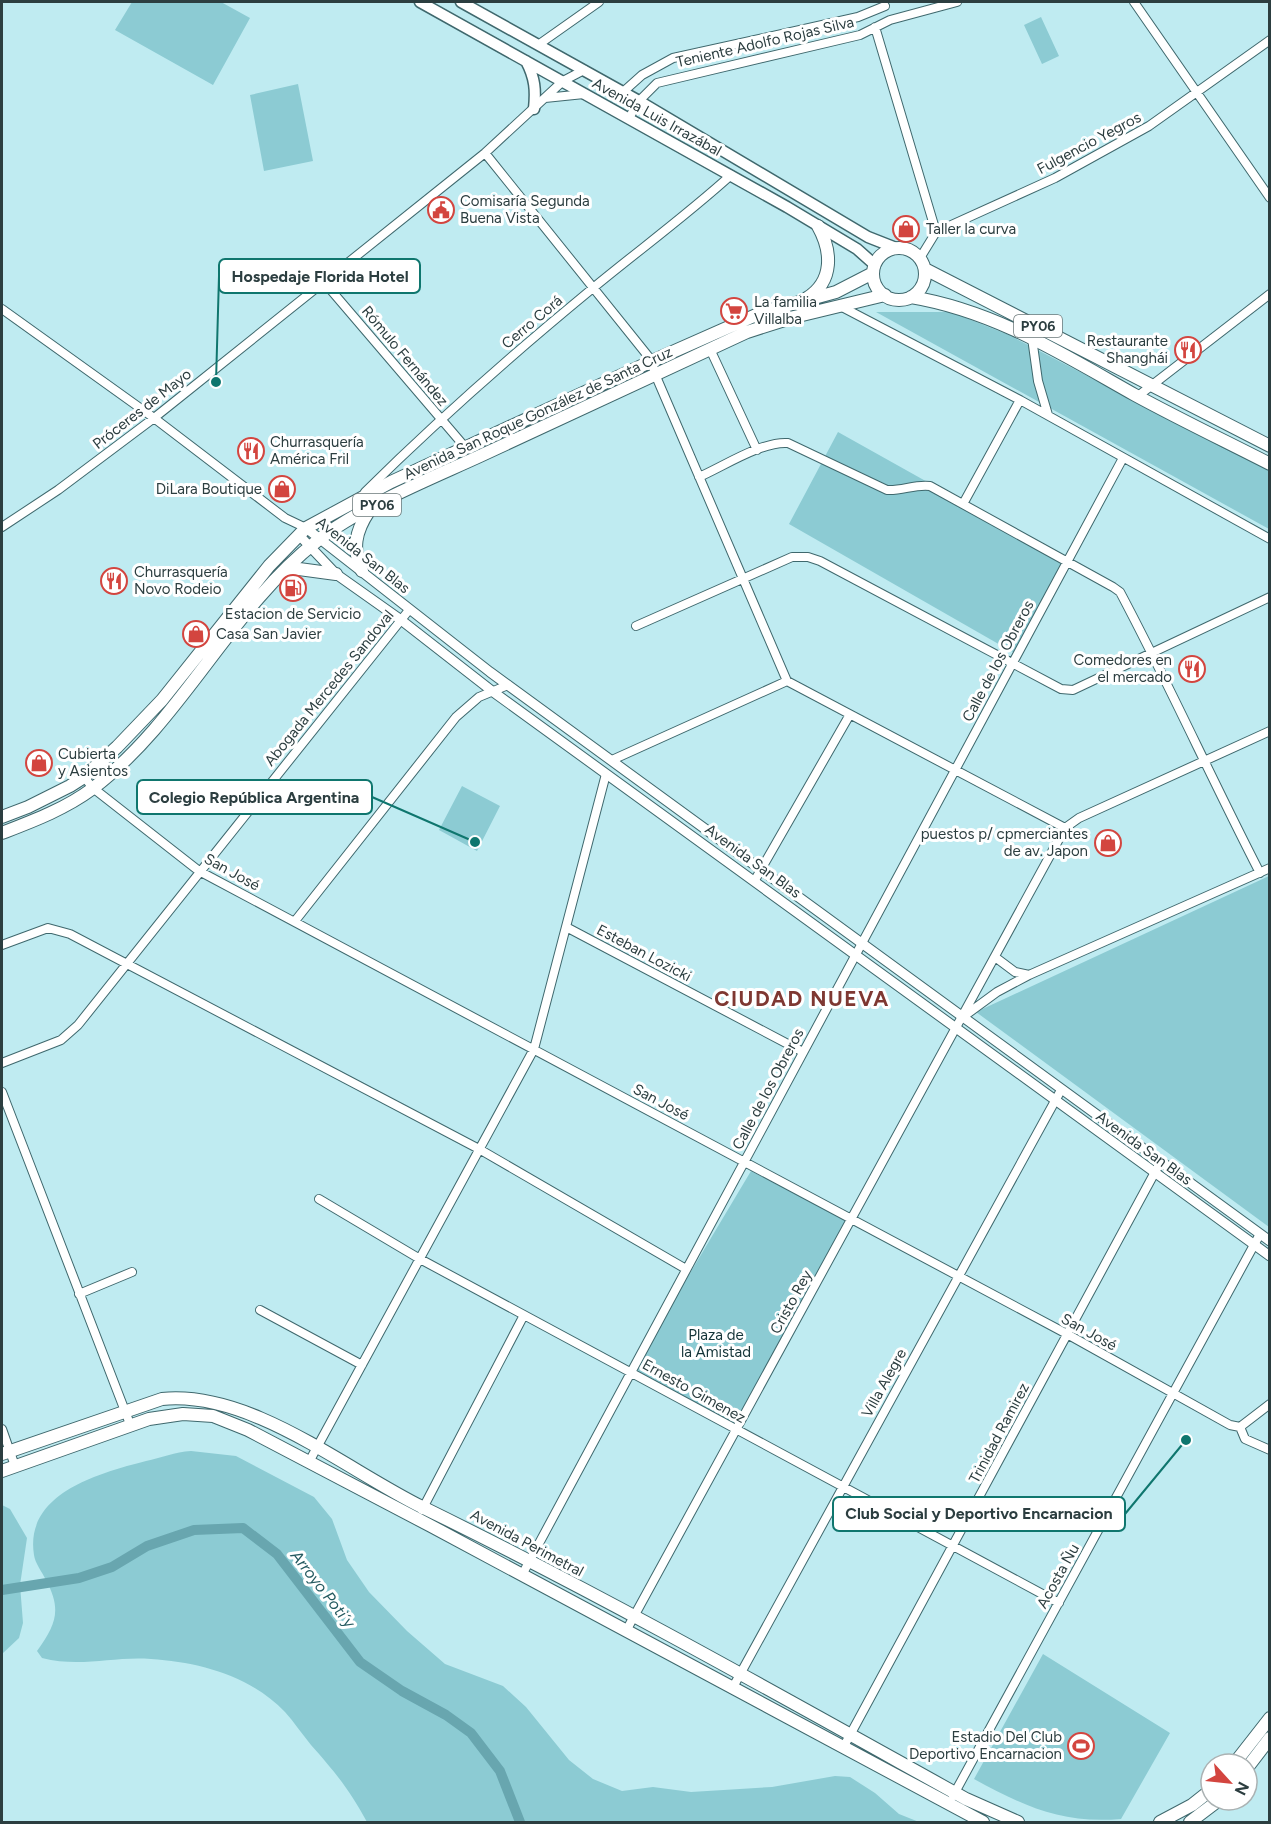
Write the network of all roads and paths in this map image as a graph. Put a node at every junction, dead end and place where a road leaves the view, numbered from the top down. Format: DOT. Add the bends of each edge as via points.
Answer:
graph roads {
  1 [pos="420,2"];
  2 [pos="461,2"];
  3 [pos="599,2"];
  4 [pos="957,2"];
  5 [pos="1134,2"];
  6 [pos="884,4"];
  7 [pos="890,20"];
  8 [pos="875,27"];
  9 [pos="1269,40"];
  10 [pos="538,45"];
  11 [pos="526,61"];
  12 [pos="584,70"];
  13 [pos="563,81"];
  14 [pos="623,92"];
  15 [pos="586,94"];
  16 [pos="1197,94"];
  17 [pos="543,98"];
  18 [pos="639,101"];
  19 [pos="534,109"];
  20 [pos="629,118"];
  21 [pos="485,153"];
  22 [pos="731,175"];
  23 [pos="1269,198"];
  24 [pos="818,226"];
  25 [pos="936,232"];
  26 [pos="896,248"];
  27 [pos="922,263"];
  28 [pos="874,269"];
  29 [pos="324,282"];
  30 [pos="593,288"];
  31 [pos="1269,294"];
  32 [pos="885,296"];
  33 [pos="911,297"];
  34 [pos="799,303"];
  35 [pos="842,307"];
  36 [pos="2,309"];
  37 [pos="1032,337"];
  38 [pos="710,349"];
  39 [pos="652,361"];
  40 [pos="655,374"];
  41 [pos="1151,384"];
  42 [pos="1137,396"];
  43 [pos="1020,400"];
  44 [pos="1048,415"];
  45 [pos="154,418"];
  46 [pos="439,418"];
  47 [pos="1269,446"];
  48 [pos="465,447"];
  49 [pos="757,450"];
  50 [pos="1123,458"];
  51 [pos="1269,464"];
  52 [pos="699,477"];
  53 [pos="359,498"];
  54 [pos="963,504"];
  55 [pos="371,509"];
  56 [pos="2,527"];
  57 [pos="302,532"];
  58 [pos="1269,539"];
  59 [pos="315,543"];
  60 [pos="1068,561"];
  61 [pos="362,571"];
  62 [pos="283,573"];
  63 [pos="336,574"];
  64 [pos="743,579"];
  65 [pos="1269,597"];
  66 [pos="409,610"];
  67 [pos="401,620"];
  68 [pos="636,626"];
  69 [pos="1153,653"];
  70 [pos="1013,663"];
  71 [pos="787,681"];
  72 [pos="508,685"];
  73 [pos="492,691"];
  74 [pos="849,716"];
  75 [pos="1269,731"];
  76 [pos="612,760"];
  77 [pos="1203,762"];
  78 [pos="956,769"];
  79 [pos="606,774"];
  80 [pos="84,777"];
  81 [pos="93,788"];
  82 [pos="2,818"];
  83 [pos="1065,828"];
  84 [pos="2,832"];
  85 [pos="1269,868"];
  86 [pos="761,870"];
  87 [pos="199,871"];
  88 [pos="1260,873"];
  89 [pos="756,880"];
  90 [pos="295,921"];
  91 [pos="568,928"];
  92 [pos="2,945"];
  93 [pos="861,945"];
  94 [pos="854,957"];
  95 [pos="995,957"];
  96 [pos="128,962"];
  97 [pos="1029,975"];
  98 [pos="963,1017"];
  99 [pos="957,1028"];
  100 [pos="534,1049"];
  101 [pos="803,1052"];
  102 [pos="2,1063"];
  103 [pos="1061,1090"];
  104 [pos="2,1092"];
  105 [pos="1054,1102"];
  106 [pos="479,1149"];
  107 [pos="1161,1161"];
  108 [pos="744,1162"];
  109 [pos="1154,1174"];
  110 [pos="319,1199"];
  111 [pos="852,1220"];
  112 [pos="1260,1234"];
  113 [pos="1269,1241"];
  114 [pos="1254,1246"];
  115 [pos="1269,1256"];
  116 [pos="420,1259"];
  117 [pos="686,1269"];
  118 [pos="132,1272"];
  119 [pos="958,1276"];
  120 [pos="79,1294"];
  121 [pos="260,1310"];
  122 [pos="524,1315"];
  123 [pos="1067,1334"];
  124 [pos="362,1365"];
  125 [pos="631,1372"];
  126 [pos="1172,1395"];
  127 [pos="1269,1404"];
  128 [pos="126,1410"];
  129 [pos="130,1424"];
  130 [pos="1240,1427"];
  131 [pos="2,1429"];
  132 [pos="737,1430"];
  133 [pos="316,1449"];
  134 [pos="1269,1450"];
  135 [pos="6,1453"];
  136 [pos="309,1462"];
  137 [pos="15,1466"];
  138 [pos="2,1471"];
  139 [pos="843,1487"];
  140 [pos="423,1508"];
  141 [pos="417,1520"];
  142 [pos="952,1546"];
  143 [pos="530,1561"];
  144 [pos="522,1575"];
  145 [pos="1059,1603"];
  146 [pos="634,1617"];
  147 [pos="626,1632"];
  148 [pos="740,1674"];
  149 [pos="732,1689"];
  150 [pos="1269,1718"];
  151 [pos="850,1735"];
  152 [pos="1269,1738"];
  153 [pos="843,1748"];
  154 [pos="1243,1752"];
  155 [pos="1259,1752"];
  156 [pos="955,1793"];
  157 [pos="1199,1799"];
  158 [pos="949,1804"];
  159 [pos="1203,1812"];
  160 [pos="983,1822"];
  161 [pos="1018,1822"];
  162 [pos="1160,1822"];
  163 [pos="1190,1822"];
  1 -- 11 [label="main road, Avenida Luis Irrazábal"];
  2 -- 10 [label="main road, Avenida Luis Irrazábal"];
  3 -- 10 [label="street"];
  4 -- 7 [label="street, Teniente Adolfo Rojas Silva"];
  5 -- 16 [label="street"];
  6 -- 7 [label="street"];
  6 -- 14 [label="street, Teniente Adolfo Rojas Silva" via="858,18 673,58 642,75"];
  7 -- 8 [label="street, Teniente Adolfo Rojas Silva"];
  8 -- 18 [label="street, Teniente Adolfo Rojas Silva" via="860,35 674,77 657,83"];
  8 -- 25 [label="street"];
  9 -- 16 [label="street, Fulgencio Yegros"];
  10 -- 12 [label="main road, Avenida Luis Irrazábal"];
  11 -- 13 [label="main road, Avenida Luis Irrazábal"];
  11 -- 19 [label="main road" via="536,89"];
  12 -- 13 [label="street, Próceres de Mayo"];
  12 -- 14 [label="main road, Avenida Luis Irrazábal"];
  13 -- 15 [label="main road, Avenida Luis Irrazábal"];
  13 -- 17 [label="street, Próceres de Mayo"];
  14 -- 18 [label="main road, Avenida Luis Irrazábal"];
  15 -- 17 [label="street"];
  15 -- 20 [label="main road, Avenida Luis Irrazábal"];
  16 -- 23 [label="street"];
  16 -- 25 [label="street, Fulgencio Yegros" via="1149,126 1055,178"];
  17 -- 19 [label="street, Próceres de Mayo"];
  18 -- 20 [label="street, Teniente Adolfo Rojas Silva"];
  18 -- 26 [label="main road, Avenida Luis Irrazábal" via="868,237"];
  19 -- 21 [label="street, Próceres de Mayo"];
  20 -- 22 [label="main road, Avenida Luis Irrazábal"];
  21 -- 29 [label="street, Próceres de Mayo"];
  21 -- 30 [label="street"];
  22 -- 24 [label="main road, Avenida Luis Irrazábal"];
  22 -- 30 [label="street, Cerro Corá"];
  24 -- 28 [label="main road, Avenida Luis Irrazábal" via="857,249"];
  24 -- 34 [label="main road" via="828,255 826,276 816,292"];
  25 -- 27 [label="street"];
  26 -- 27 [label="main road, Avenida Luis Irrazábal / PY06" via="910,250"];
  26 -- 28 [label="main road, PY06" via="881,255"];
  27 -- 33 [label="main road" via="922,285"];
  27 -- 41 [label="main road, Avenida Luis Irrazábal / PY06"];
  28 -- 32 [label="main road, Avenida Luis Irrazábal" via="876,286"];
  28 -- 34 [label="main road, Avenida San Roque González de Santa Cruz / PY06" via="836,292"];
  29 -- 45 [label="street, Próceres de Mayo"];
  29 -- 46 [label="street, Rómulo Fernández"];
  30 -- 39 [label="street"];
  30 -- 46 [label="street, Cerro Corá"];
  31 -- 41 [label="street"];
  32 -- 33 [label="main road, PY06" via="898,300"];
  32 -- 35 [label="main road, Avenida San Roque González de Santa Cruz / PY06"];
  33 -- 37 [label="main road, PY06" via="974,311"];
  34 -- 39 [label="main road, Avenida San Roque González de Santa Cruz / PY06" via="763,312"];
  35 -- 38 [label="main road, Avenida San Roque González de Santa Cruz / PY06" via="794,317"];
  35 -- 43 [label="street"];
  36 -- 45 [label="street, Avenida San Blas"];
  37 -- 42 [label="main road, PY06"];
  37 -- 44 [label="street"];
  38 -- 40 [label="main road, Avenida San Roque González de Santa Cruz / PY06"];
  38 -- 49 [label="street"];
  39 -- 40 [label="street"];
  39 -- 48 [label="main road, Avenida San Roque González de Santa Cruz / PY06"];
  40 -- 52 [label="street"];
  40 -- 55 [label="main road, Avenida San Roque González de Santa Cruz / PY06"];
  41 -- 42 [label="street"];
  41 -- 47 [label="main road, Avenida Luis Irrazábal / PY06"];
  42 -- 51 [label="main road, PY06"];
  43 -- 44 [label="street"];
  43 -- 54 [label="street"];
  44 -- 50 [label="street"];
  45 -- 56 [label="street, Próceres de Mayo"];
  45 -- 57 [label="street, Avenida San Blas"];
  46 -- 48 [label="street, Rómulo Fernández"];
  46 -- 53 [label="street, Cerro Corá"];
  48 -- 53 [label="main road, Avenida San Roque González de Santa Cruz / PY06"];
  49 -- 52 [label="street"];
  49 -- 54 [label="street" via="778,442 788,443 887,490 930,486"];
  50 -- 58 [label="street"];
  50 -- 60 [label="street, Calle de los Obreros"];
  52 -- 64 [label="street"];
  53 -- 57 [label="main road, Avenida San Roque González de Santa Cruz / PY06"];
  54 -- 60 [label="street"];
  55 -- 59 [label="main road, Avenida San Roque González de Santa Cruz / PY06"];
  55 -- 61 [label="main road" via="361,523 355,543"];
  57 -- 59 [label="street, Avenida San Blas"];
  57 -- 80 [label="main road, Avenida San Roque González de Santa Cruz / PY06" via="248,591 162,700"];
  59 -- 61 [label="street, Avenida San Blas"];
  59 -- 62 [label="main road, Avenida San Roque González de Santa Cruz / PY06"];
  59 -- 63 [label="street, Avenida San Blas"];
  60 -- 69 [label="street" via="1120,592"];
  60 -- 70 [label="street, Calle de los Obreros"];
  61 -- 66 [label="street, Avenida San Blas"];
  62 -- 63 [label="main road" via="299,569"];
  62 -- 81 [label="main road, Avenida San Roque González de Santa Cruz / PY06" via="150,734"];
  63 -- 67 [label="street, Avenida San Blas"];
  64 -- 68 [label="street"];
  64 -- 70 [label="street" via="792,557 820,561"];
  64 -- 71 [label="street"];
  65 -- 69 [label="street"];
  66 -- 67 [label="street, Abogada Mercedes Sandoval"];
  66 -- 72 [label="street, Avenida San Blas"];
  67 -- 73 [label="street, Avenida San Blas"];
  67 -- 87 [label="street, Abogada Mercedes Sandoval"];
  69 -- 70 [label="street" via="1073,690 1061,689"];
  69 -- 77 [label="street"];
  70 -- 78 [label="street, Calle de los Obreros"];
  71 -- 74 [label="street"];
  71 -- 76 [label="street"];
  72 -- 73 [label="street"];
  72 -- 76 [label="street, Avenida San Blas"];
  73 -- 79 [label="street, Avenida San Blas"];
  73 -- 90 [label="street" via="466,706 456,717"];
  74 -- 78 [label="street"];
  74 -- 86 [label="street"];
  75 -- 77 [label="street"];
  76 -- 86 [label="street, Avenida San Blas"];
  77 -- 83 [label="street"];
  77 -- 88 [label="street"];
  78 -- 83 [label="street"];
  78 -- 93 [label="street, Calle de los Obreros"];
  79 -- 89 [label="street, Avenida San Blas"];
  79 -- 91 [label="street"];
  80 -- 81 [label="street, San José"];
  80 -- 82 [label="main road, Avenida San Roque González de Santa Cruz / PY06"];
  81 -- 84 [label="main road, Avenida San Roque González de Santa Cruz / PY06" via="52,812"];
  81 -- 87 [label="street, San José"];
  83 -- 95 [label="street, Cristo Rey"];
  85 -- 88 [label="street"];
  86 -- 89 [label="street"];
  86 -- 93 [label="street, Avenida San Blas"];
  87 -- 90 [label="street, San José"];
  87 -- 96 [label="street, Abogada Mercedes Sandoval"];
  88 -- 97 [label="street"];
  89 -- 94 [label="street, Avenida San Blas"];
  90 -- 100 [label="street, San José"];
  91 -- 100 [label="street"];
  91 -- 101 [label="street, Esteban Lozicki"];
  92 -- 96 [label="street" via="37,930 58,929"];
  93 -- 94 [label="street, Calle de los Obreros"];
  93 -- 98 [label="street, Avenida San Blas"];
  94 -- 99 [label="street, Avenida San Blas"];
  94 -- 101 [label="street, Calle de los Obreros"];
  95 -- 97 [label="street" via="1015,972"];
  95 -- 98 [label="street, Cristo Rey"];
  96 -- 102 [label="street, Abogada Mercedes Sandoval" via="69,1034"];
  96 -- 106 [label="street"];
  97 -- 98 [label="street"];
  98 -- 99 [label="street, Cristo Rey"];
  98 -- 103 [label="street, Avenida San Blas"];
  99 -- 105 [label="street, Avenida San Blas"];
  99 -- 111 [label="street, Cristo Rey"];
  100 -- 106 [label="street"];
  100 -- 108 [label="street, San José"];
  101 -- 108 [label="street, Calle de los Obreros"];
  103 -- 105 [label="street, Villa Alegre"];
  103 -- 107 [label="street, Avenida San Blas"];
  104 -- 120 [label="street"];
  105 -- 109 [label="street, Avenida San Blas"];
  105 -- 119 [label="street, Villa Alegre"];
  106 -- 116 [label="street"];
  106 -- 117 [label="street"];
  107 -- 109 [label="street, Trinidad Ramirez"];
  107 -- 112 [label="street, Avenida San Blas"];
  108 -- 111 [label="street, San José"];
  108 -- 117 [label="street, Calle de los Obreros"];
  109 -- 114 [label="street, Avenida San Blas"];
  109 -- 123 [label="street, Trinidad Ramirez"];
  110 -- 116 [label="street, Ernesto Gimenez"];
  111 -- 119 [label="street, San José"];
  111 -- 132 [label="street, Cristo Rey"];
  112 -- 113 [label="street, Avenida San Blas"];
  112 -- 114 [label="street, Acosta Ñu"];
  114 -- 115 [label="street, Avenida San Blas"];
  114 -- 126 [label="street, Acosta Ñu"];
  116 -- 122 [label="street, Ernesto Gimenez"];
  116 -- 124 [label="street"];
  117 -- 125 [label="street, Calle de los Obreros"];
  118 -- 120 [label="street"];
  119 -- 123 [label="street, San José"];
  119 -- 139 [label="street, Villa Alegre"];
  120 -- 128 [label="street"];
  121 -- 124 [label="street"];
  122 -- 125 [label="street, Ernesto Gimenez"];
  122 -- 140 [label="street"];
  123 -- 126 [label="street, San José"];
  123 -- 142 [label="street, Trinidad Ramirez"];
  124 -- 133 [label="street"];
  125 -- 132 [label="street, Ernesto Gimenez"];
  125 -- 143 [label="street, Calle de los Obreros"];
  126 -- 130 [label="street, San José"];
  126 -- 145 [label="street, Acosta Ñu"];
  127 -- 130 [label="street"];
  128 -- 129 [label="street"];
  128 -- 133 [label="main road, Avenida Perimetral" via="162,1399 204,1400 252,1416"];
  128 -- 135 [label="main road, Avenida Perimetral"];
  129 -- 136 [label="main road, Avenida Perimetral" via="183,1413 213,1416"];
  129 -- 137 [label="main road, Avenida Perimetral"];
  130 -- 134 [label="street" via="1245,1439"];
  131 -- 135 [label="street"];
  132 -- 139 [label="street, Ernesto Gimenez"];
  132 -- 146 [label="street, Cristo Rey"];
  133 -- 136 [label="street"];
  133 -- 140 [label="main road, Avenida Perimetral"];
  135 -- 137 [label="street"];
  136 -- 141 [label="main road, Avenida Perimetral"];
  137 -- 138 [label="main road, Avenida Perimetral"];
  139 -- 142 [label="street, Ernesto Gimenez"];
  139 -- 148 [label="street, Villa Alegre"];
  140 -- 141 [label="street"];
  140 -- 143 [label="main road, Avenida Perimetral"];
  141 -- 144 [label="main road, Avenida Perimetral"];
  142 -- 145 [label="street, Ernesto Gimenez"];
  142 -- 151 [label="street, Trinidad Ramirez"];
  143 -- 144 [label="street, Calle de los Obreros"];
  143 -- 146 [label="main road, Avenida Perimetral"];
  144 -- 147 [label="main road, Avenida Perimetral"];
  145 -- 156 [label="street, Acosta Ñu"];
  146 -- 147 [label="street, Cristo Rey"];
  146 -- 148 [label="main road, Avenida Perimetral"];
  147 -- 149 [label="main road, Avenida Perimetral"];
  148 -- 149 [label="street, Villa Alegre"];
  148 -- 151 [label="main road, Avenida Perimetral"];
  149 -- 153 [label="main road, Avenida Perimetral"];
  150 -- 154 [label="main road"];
  151 -- 153 [label="street, Trinidad Ramirez"];
  151 -- 156 [label="main road, Avenida Perimetral"];
  152 -- 155 [label="main road"];
  153 -- 158 [label="main road, Avenida Perimetral"];
  156 -- 158 [label="street, Acosta Ñu"];
  156 -- 161 [label="main road, Avenida Perimetral"];
  157 -- 162 [label="main road"];
  158 -- 160 [label="main road, Avenida Perimetral"];
  159 -- 163 [label="main road"];
}
